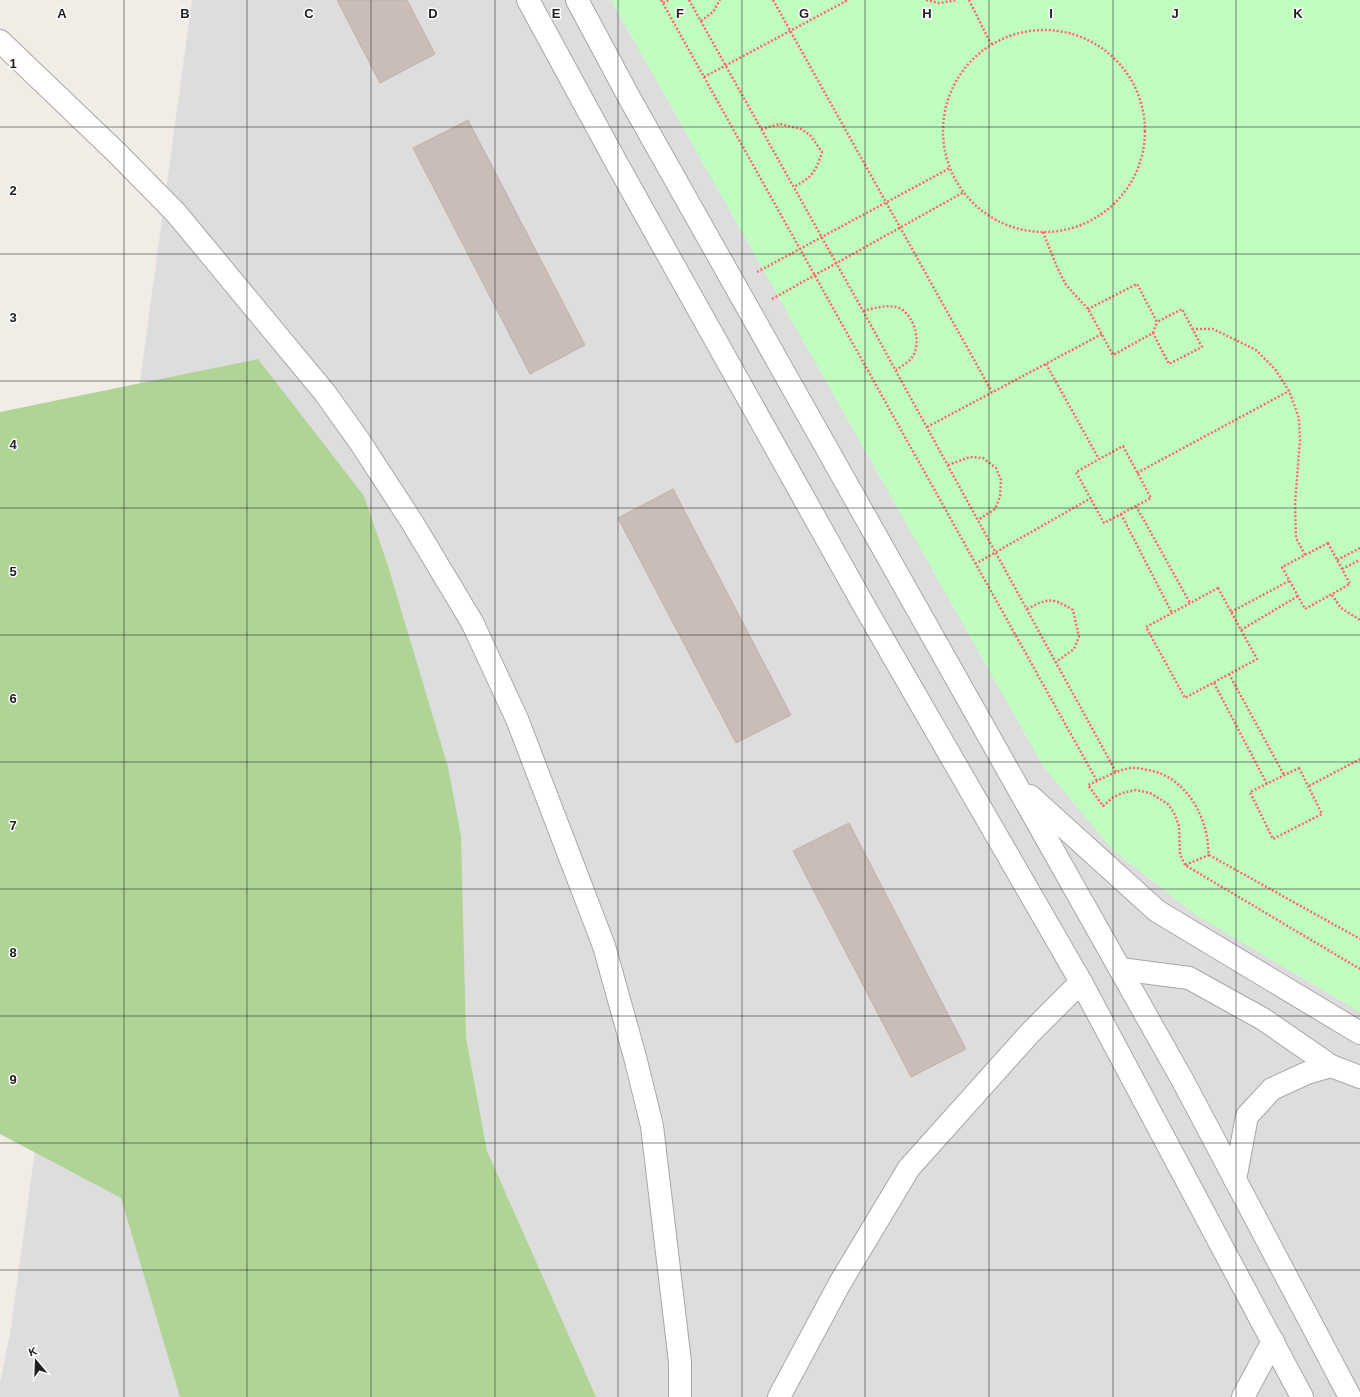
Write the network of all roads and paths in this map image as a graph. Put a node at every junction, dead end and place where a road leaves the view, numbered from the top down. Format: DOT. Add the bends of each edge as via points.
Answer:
graph roads {
  1 [pos="528,0"];
  2 [pos="577,0"];
  3 [pos="661,0"];
  4 [pos="669,0"];
  5 [pos="689,0"];
  6 [pos="720,0"];
  7 [pos="772,0"];
  8 [pos="848,0"];
  9 [pos="926,0"];
  10 [pos="957,0"];
  11 [pos="969,0"];
  12 [pos="663,3"];
  13 [pos="701,21"];
  14 [pos="790,31"];
  15 [pos="0,41"];
  16 [pos="991,44"];
  17 [pos="726,66"];
  18 [pos="704,78"];
  19 [pos="761,129"];
  20 [pos="950,168"];
  21 [pos="794,187"];
  22 [pos="964,192"];
  23 [pos="886,203"];
  24 [pos="900,228"];
  25 [pos="1043,232"];
  26 [pos="822,237"];
  27 [pos="800,249"];
  28 [pos="837,263"];
  29 [pos="814,276"];
  30 [pos="735,284"];
  31 [pos="1088,309"];
  32 [pos="750,311"];
  33 [pos="863,311"];
  34 [pos="1157,322"];
  35 [pos="1192,329"];
  36 [pos="1102,334"];
  37 [pos="1153,334"];
  38 [pos="1045,364"];
  39 [pos="896,370"];
  40 [pos="1289,391"];
  41 [pos="992,392"];
  42 [pos="927,426"];
  43 [pos="1099,460"];
  44 [pos="948,465"];
  45 [pos="1138,473"];
  46 [pos="1091,498"];
  47 [pos="1136,506"];
  48 [pos="1121,514"];
  49 [pos="978,520"];
  50 [pos="1360,548"];
  51 [pos="996,552"];
  52 [pos="1305,555"];
  53 [pos="1337,560"];
  54 [pos="1360,560"];
  55 [pos="975,564"];
  56 [pos="1342,569"];
  57 [pos="1289,581"];
  58 [pos="1332,594"];
  59 [pos="1298,596"];
  60 [pos="1190,603"];
  61 [pos="1027,609"];
  62 [pos="1231,612"];
  63 [pos="1172,613"];
  64 [pos="1360,620"];
  65 [pos="1241,630"];
  66 [pos="1056,662"];
  67 [pos="1229,674"];
  68 [pos="1214,683"];
  69 [pos="1360,759"];
  70 [pos="1116,772"];
  71 [pos="1284,775"];
  72 [pos="1097,781"];
  73 [pos="1016,783"];
  74 [pos="1267,784"];
  75 [pos="1309,786"];
  76 [pos="1209,854"];
  77 [pos="1185,865"];
  78 [pos="1360,939"];
  79 [pos="1120,969"];
  80 [pos="1360,969"];
  81 [pos="1082,982"];
  82 [pos="1360,1033"];
  83 [pos="1331,1066"];
  84 [pos="1360,1077"];
  85 [pos="1235,1180"];
  86 [pos="1273,1341"];
  87 [pos="680,1397"];
  88 [pos="779,1397"];
  89 [pos="1244,1397"];
  90 [pos="1302,1397"];
  91 [pos="1350,1397"];
  1 -- 81 [label="street" via="867,611"];
  2 -- 30 [label="street"];
  3 -- 12 [label="path"];
  4 -- 12 [label="path"];
  5 -- 13 [label="path"];
  6 -- 13 [label="path" via="713,12"];
  7 -- 14 [label="path"];
  8 -- 14 [label="path"];
  9 -- 10 [label="path" via="939,3"];
  11 -- 16 [label="path"];
  12 -- 18 [label="path"];
  13 -- 17 [label="path"];
  14 -- 17 [label="path"];
  14 -- 23 [label="path"];
  15 -- 87 [label="street" via="176,213 325,393 412,522 472,622 517,719 604,946 635,1058 652,1126 680,1362"];
  16 -- 20 [label="path" via="970,61 955,82 946,105 942,130"];
  16 -- 25 [label="path" via="1014,34 1039,29 1064,31 1088,39 1110,52 1127,72 1139,94 1145,118 1145,144 1139,168 1126,191 1109,209 1087,223 1063,230"];
  17 -- 18 [label="path"];
  17 -- 19 [label="path"];
  18 -- 27 [label="path"];
  19 -- 21 [label="path"];
  19 -- 21 [label="path" via="780,124 801,128 810,135 822,152 817,168 807,179"];
  20 -- 22 [label="path"];
  20 -- 23 [label="path"];
  21 -- 26 [label="path"];
  22 -- 24 [label="path"];
  22 -- 25 [label="path" via="989,216 1012,227"];
  23 -- 24 [label="path"];
  23 -- 26 [label="path"];
  24 -- 28 [label="path"];
  24 -- 41 [label="path"];
  25 -- 31 [label="path" via="1066,285"];
  26 -- 27 [label="path"];
  26 -- 28 [label="path"];
  27 -- 29 [label="path"];
  27 -- 30 [label="path"];
  28 -- 29 [label="path"];
  28 -- 33 [label="path"];
  29 -- 32 [label="path"];
  29 -- 55 [label="path"];
  30 -- 32 [label="street"];
  31 -- 34 [label="path" via="1137,284"];
  31 -- 36 [label="path"];
  32 -- 73 [label="street"];
  33 -- 39 [label="path"];
  33 -- 39 [label="path" via="882,306 899,308 907,313 913,324 915,352 909,361"];
  34 -- 35 [label="path" via="1182,309"];
  34 -- 37 [label="path"];
  35 -- 37 [label="path" via="1202,347 1169,364"];
  35 -- 40 [label="path" via="1213,329 1256,350 1275,369"];
  36 -- 37 [label="path" via="1113,355"];
  36 -- 38 [label="path"];
  38 -- 41 [label="path"];
  38 -- 43 [label="path"];
  39 -- 42 [label="path"];
  40 -- 45 [label="path"];
  40 -- 52 [label="path" via="1299,418 1296,538"];
  41 -- 42 [label="path"];
  42 -- 44 [label="path"];
  43 -- 45 [label="path" via="1123,446"];
  43 -- 46 [label="path" via="1076,472"];
  44 -- 49 [label="path"];
  44 -- 49 [label="path" via="970,457 983,458 996,468 1000,480 1000,497 995,509"];
  45 -- 47 [label="path" via="1151,498"];
  46 -- 48 [label="path" via="1104,523"];
  46 -- 51 [label="path"];
  47 -- 48 [label="path"];
  47 -- 60 [label="path"];
  48 -- 63 [label="path"];
  49 -- 51 [label="path"];
  50 -- 53 [label="path"];
  51 -- 55 [label="path"];
  51 -- 61 [label="path"];
  52 -- 53 [label="path" via="1328,542"];
  52 -- 57 [label="path" via="1282,568"];
  53 -- 56 [label="path"];
  54 -- 56 [label="path"];
  55 -- 72 [label="path"];
  56 -- 58 [label="path" via="1350,584"];
  57 -- 59 [label="path"];
  57 -- 62 [label="path"];
  58 -- 59 [label="path" via="1305,609"];
  58 -- 64 [label="path" via="1341,608"];
  59 -- 65 [label="path"];
  60 -- 62 [label="path" via="1218,588"];
  60 -- 63 [label="path"];
  61 -- 66 [label="path"];
  61 -- 66 [label="path" via="1046,600 1060,602 1073,610 1079,637 1074,649"];
  62 -- 65 [label="path"];
  63 -- 68 [label="path" via="1146,627 1185,698"];
  65 -- 67 [label="path" via="1257,659"];
  66 -- 70 [label="path"];
  67 -- 68 [label="path"];
  67 -- 71 [label="path"];
  68 -- 74 [label="path"];
  69 -- 75 [label="path"];
  70 -- 72 [label="path"];
  70 -- 76 [label="path" via="1132,767 1153,771 1167,776 1182,787 1194,803 1201,819"];
  71 -- 74 [label="path"];
  71 -- 75 [label="path" via="1299,768"];
  72 -- 77 [label="path" via="1088,785 1103,806 1122,793 1136,790 1168,804 1179,826 1180,854"];
  73 -- 79 [label="street"];
  73 -- 82 [label="street" via="1157,911"];
  74 -- 75 [label="path" via="1250,792 1273,839 1322,814"];
  76 -- 77 [label="path"];
  76 -- 78 [label="path"];
  77 -- 80 [label="path"];
  79 -- 83 [label="street" via="1189,978 1263,1019"];
  79 -- 85 [label="street"];
  81 -- 86 [label="street"];
  81 -- 88 [label="street" via="1030,1033 909,1168 840,1283"];
  83 -- 84 [label="street"];
  83 -- 85 [label="street" via="1307,1073 1272,1089 1247,1116"];
  85 -- 91 [label="street"];
  86 -- 89 [label="street"];
  86 -- 90 [label="street"];
}
